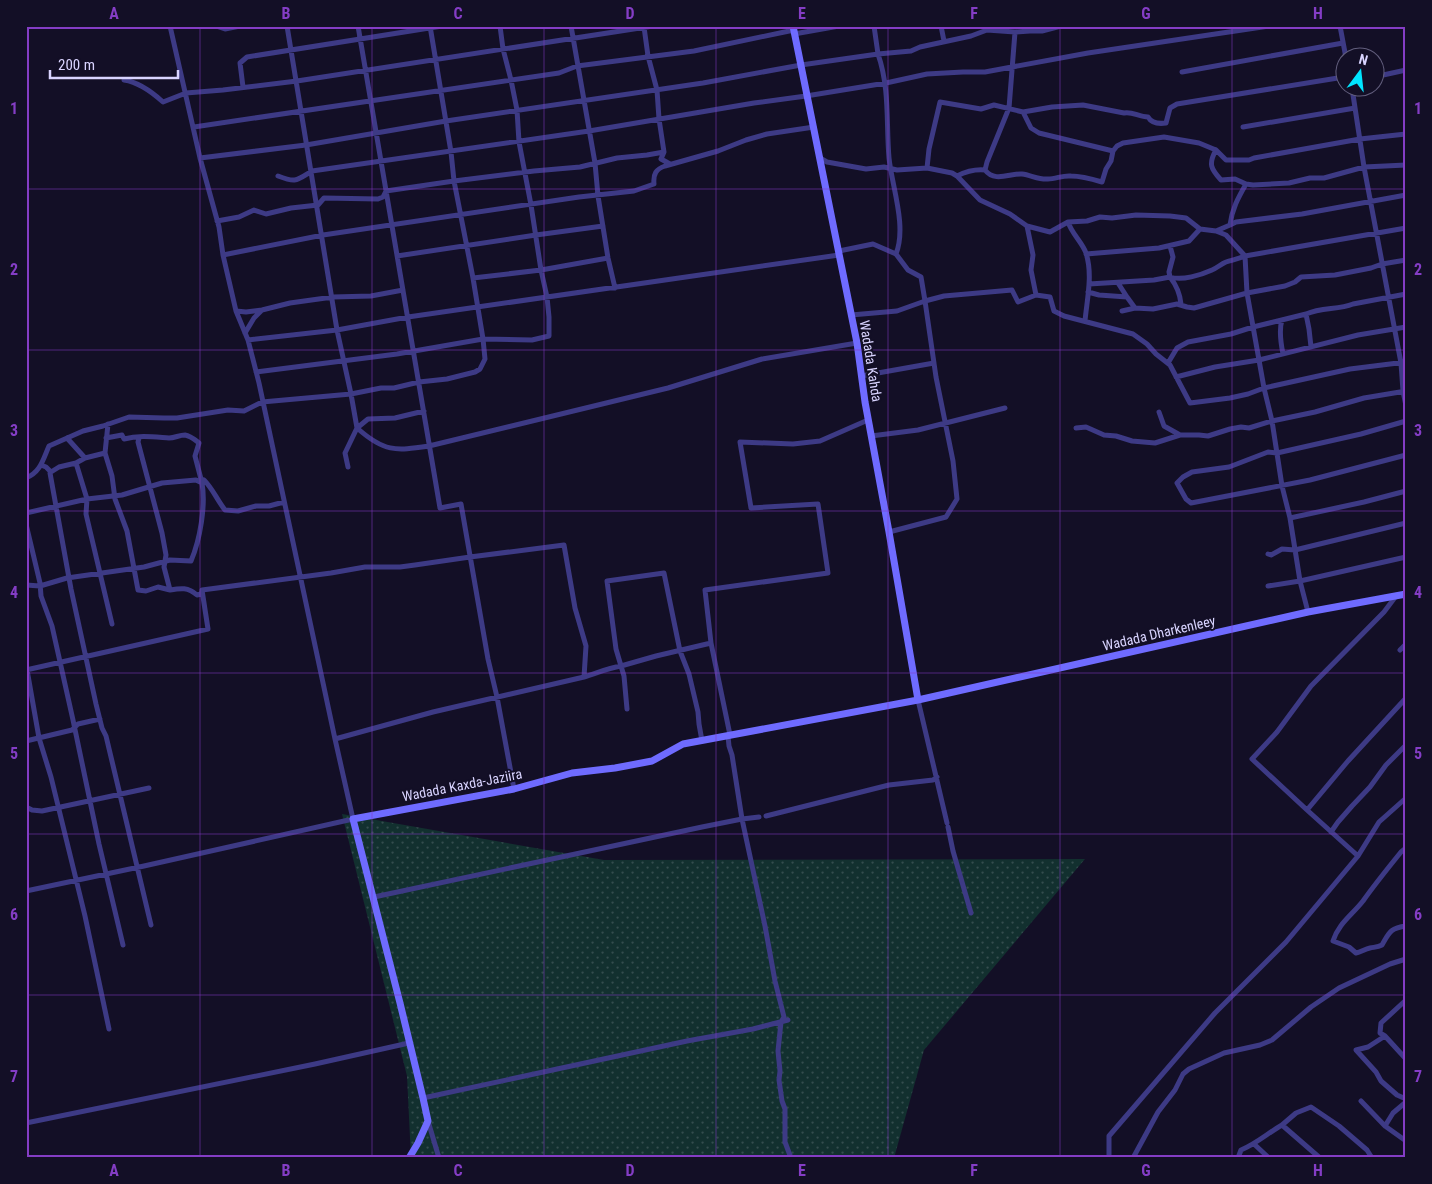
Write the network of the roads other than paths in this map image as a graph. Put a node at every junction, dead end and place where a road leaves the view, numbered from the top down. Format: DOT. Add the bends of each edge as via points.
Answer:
graph roads {
  1 [pos="170,26"];
  2 [pos="216,26"];
  3 [pos="240,26"];
  4 [pos="288,26"];
  5 [pos="358,26"];
  6 [pos="442,26"];
  7 [pos="500,26"];
  8 [pos="571,26"];
  9 [pos="653,26"];
  10 [pos="839,26"];
  11 [pos="874,26"];
  12 [pos="941,26"];
  13 [pos="1060,26"];
  14 [pos="1269,26"];
  15 [pos="1340,26"];
  16 [pos="430,27"];
  17 [pos="644,27"];
  18 [pos="794,30"];
  19 [pos="1015,32"];
  20 [pos="360,39"];
  21 [pos="573,39"];
  22 [pos="944,41"];
  23 [pos="1343,43"];
  24 [pos="1344,48"];
  25 [pos="292,49"];
  26 [pos="504,49"];
  27 [pos="878,54"];
  28 [pos="648,56"];
  29 [pos="436,59"];
  30 [pos="801,65"];
  31 [pos="577,66"];
  32 [pos="1012,66"];
  33 [pos="365,69"];
  34 [pos="1406,70"];
  35 [pos="1182,72"];
  36 [pos="1384,75"];
  37 [pos="1334,79"];
  38 [pos="124,80"];
  39 [pos="511,80"];
  40 [pos="297,81"];
  41 [pos="886,83"];
  42 [pos="243,88"];
  43 [pos="441,89"];
  44 [pos="657,90"];
  45 [pos="186,93"];
  46 [pos="806,96"];
  47 [pos="1354,98"];
  48 [pos="370,100"];
  49 [pos="584,101"];
  50 [pos="1010,108"];
  51 [pos="1355,108"];
  52 [pos="517,110"];
  53 [pos="301,111"];
  54 [pos="1023,112"];
  55 [pos="659,119"];
  56 [pos="446,121"];
  57 [pos="194,127"];
  58 [pos="814,127"];
  59 [pos="1243,127"];
  60 [pos="376,132"];
  61 [pos="589,132"];
  62 [pos="1406,134"];
  63 [pos="1360,140"];
  64 [pos="519,142"];
  65 [pos="306,145"];
  66 [pos="1216,150"];
  67 [pos="1113,151"];
  68 [pos="451,152"];
  69 [pos="664,152"];
  70 [pos="200,158"];
  71 [pos="818,158"];
  72 [pos="381,162"];
  73 [pos="595,163"];
  74 [pos="670,164"];
  75 [pos="1406,165"];
  76 [pos="1364,167"];
  77 [pos="927,168"];
  78 [pos="891,169"];
  79 [pos="985,170"];
  80 [pos="312,171"];
  81 [pos="524,173"];
  82 [pos="278,176"];
  83 [pos="957,176"];
  84 [pos="454,181"];
  85 [pos="1246,184"];
  86 [pos="386,191"];
  87 [pos="1406,194"];
  88 [pos="598,196"];
  89 [pos="1370,201"];
  90 [pos="318,205"];
  91 [pos="531,205"];
  92 [pos="461,215"];
  93 [pos="218,221"];
  94 [pos="1068,222"];
  95 [pos="392,225"];
  96 [pos="1230,225"];
  97 [pos="603,226"];
  98 [pos="1027,226"];
  99 [pos="1406,228"];
  100 [pos="1200,229"];
  101 [pos="1216,231"];
  102 [pos="536,234"];
  103 [pos="1377,234"];
  104 [pos="322,236"];
  105 [pos="467,245"];
  106 [pos="1170,246"];
  107 [pos="839,253"];
  108 [pos="896,254"];
  109 [pos="1086,254"];
  110 [pos="223,255"];
  111 [pos="397,256"];
  112 [pos="1245,256"];
  113 [pos="608,258"];
  114 [pos="1406,260"];
  115 [pos="1382,264"];
  116 [pos="541,270"];
  117 [pos="474,278"];
  118 [pos="1170,278"];
  119 [pos="1118,283"];
  120 [pos="1089,284"];
  121 [pos="615,288"];
  122 [pos="403,290"];
  123 [pos="1088,292"];
  124 [pos="1247,293"];
  125 [pos="1406,294"];
  126 [pos="1036,295"];
  127 [pos="333,297"];
  128 [pos="547,297"];
  129 [pos="1126,297"];
  130 [pos="1388,297"];
  131 [pos="925,301"];
  132 [pos="1181,304"];
  133 [pos="478,307"];
  134 [pos="1135,308"];
  135 [pos="262,310"];
  136 [pos="236,311"];
  137 [pos="1122,311"];
  138 [pos="1306,314"];
  139 [pos="851,315"];
  140 [pos="408,318"];
  141 [pos="1282,320"];
  142 [pos="1085,321"];
  143 [pos="1253,327"];
  144 [pos="1406,327"];
  145 [pos="337,330"];
  146 [pos="1394,330"];
  147 [pos="245,333"];
  148 [pos="483,338"];
  149 [pos="248,340"];
  150 [pos="857,343"];
  151 [pos="1311,347"];
  152 [pos="413,351"];
  153 [pos="1282,354"];
  154 [pos="1259,360"];
  155 [pos="343,362"];
  156 [pos="934,363"];
  157 [pos="1403,363"];
  158 [pos="1168,364"];
  159 [pos="256,372"];
  160 [pos="861,376"];
  161 [pos="1176,377"];
  162 [pos="419,382"];
  163 [pos="1264,388"];
  164 [pos="1404,391"];
  165 [pos="351,394"];
  166 [pos="262,402"];
  167 [pos="1406,406"];
  168 [pos="1005,408"];
  169 [pos="424,411"];
  170 [pos="1159,412"];
  171 [pos="868,420"];
  172 [pos="1272,421"];
  173 [pos="1406,421"];
  174 [pos="945,423"];
  175 [pos="108,424"];
  176 [pos="357,428"];
  177 [pos="1076,428"];
  178 [pos="1180,435"];
  179 [pos="871,436"];
  180 [pos="67,438"];
  181 [pos="106,438"];
  182 [pos="139,438"];
  183 [pos="430,446"];
  184 [pos="105,453"];
  185 [pos="1277,453"];
  186 [pos="1406,456"];
  187 [pos="85,458"];
  188 [pos="76,463"];
  189 [pos="41,465"];
  190 [pos="348,467"];
  191 [pos="51,472"];
  192 [pos="26,478"];
  193 [pos="202,483"];
  194 [pos="149,486"];
  195 [pos="1282,486"];
  196 [pos="1406,491"];
  197 [pos="115,496"];
  198 [pos="87,499"];
  199 [pos="284,502"];
  200 [pos="56,506"];
  201 [pos="26,513"];
  202 [pos="1290,518"];
  203 [pos="1406,523"];
  204 [pos="26,524"];
  205 [pos="890,532"];
  206 [pos="1295,550"];
  207 [pos="1268,554"];
  208 [pos="1406,556"];
  209 [pos="470,557"];
  210 [pos="165,561"];
  211 [pos="134,568"];
  212 [pos="100,573"];
  213 [pos="69,578"];
  214 [pos="300,578"];
  215 [pos="1300,581"];
  216 [pos="26,585"];
  217 [pos="40,586"];
  218 [pos="1268,586"];
  219 [pos="170,590"];
  220 [pos="202,590"];
  221 [pos="1406,594"];
  222 [pos="1396,596"];
  223 [pos="1308,612"];
  224 [pos="112,624"];
  225 [pos="711,643"];
  226 [pos="1406,644"];
  227 [pos="680,650"];
  228 [pos="1400,650"];
  229 [pos="86,656"];
  230 [pos="60,662"];
  231 [pos="621,666"];
  232 [pos="27,668"];
  233 [pos="584,677"];
  234 [pos="497,697"];
  235 [pos="1406,698"];
  236 [pos="918,700"];
  237 [pos="627,709"];
  238 [pos="100,720"];
  239 [pos="75,728"];
  240 [pos="729,736"];
  241 [pos="39,738"];
  242 [pos="334,739"];
  243 [pos="702,740"];
  244 [pos="26,741"];
  245 [pos="1406,745"];
  246 [pos="937,777"];
  247 [pos="149,788"];
  248 [pos="514,789"];
  249 [pos="120,794"];
  250 [pos="1406,798"];
  251 [pos="90,801"];
  252 [pos="26,807"];
  253 [pos="59,808"];
  254 [pos="1307,810"];
  255 [pos="766,816"];
  256 [pos="759,817"];
  257 [pos="353,819"];
  258 [pos="742,819"];
  259 [pos="1331,832"];
  260 [pos="1406,848"];
  261 [pos="1358,856"];
  262 [pos="137,868"];
  263 [pos="106,874"];
  264 [pos="77,880"];
  265 [pos="26,891"];
  266 [pos="374,897"];
  267 [pos="972,913"];
  268 [pos="151,925"];
  269 [pos="1406,926"];
  270 [pos="122,945"];
  271 [pos="1406,959"];
  272 [pos="1406,1000"];
  273 [pos="1400,1006"];
  274 [pos="1406,1011"];
  275 [pos="788,1020"];
  276 [pos="781,1022"];
  277 [pos="109,1029"];
  278 [pos="1385,1036"];
  279 [pos="409,1043"];
  280 [pos="1406,1059"];
  281 [pos="423,1098"];
  282 [pos="1406,1100"];
  283 [pos="1361,1101"];
  284 [pos="428,1121"];
  285 [pos="26,1123"];
  286 [pos="1282,1125"];
  287 [pos="1385,1126"];
  288 [pos="1406,1140"];
  289 [pos="1254,1144"];
  290 [pos="409,1158"];
  291 [pos="439,1158"];
  292 [pos="791,1158"];
  293 [pos="1109,1158"];
  294 [pos="1133,1158"];
  295 [pos="1238,1158"];
  296 [pos="1270,1158"];
  297 [pos="1320,1158"];
  298 [pos="1372,1158"];
  1 -- 45 [label="street"];
  2 -- 3 [label="street" via="225,29"];
  4 -- 25 [label="street"];
  5 -- 20 [label="street"];
  6 -- 16 [label="street"];
  7 -- 26 [label="street"];
  8 -- 21 [label="street"];
  9 -- 17 [label="street"];
  10 -- 18 [label="street"];
  11 -- 27 [label="street"];
  12 -- 22 [label="street"];
  13 -- 19 [label="street"];
  14 -- 32 [label="street"];
  15 -- 23 [label="street"];
  16 -- 20 [label="street"];
  16 -- 29 [label="street"];
  17 -- 21 [label="street"];
  17 -- 28 [label="street"];
  18 -- 28 [label="street" via="694,51"];
  18 -- 30 [label="main road, Wadada Kahda"];
  19 -- 22 [label="street" via="987,30"];
  19 -- 32 [label="street"];
  20 -- 25 [label="street"];
  20 -- 33 [label="street"];
  21 -- 26 [label="street"];
  21 -- 31 [label="street"];
  22 -- 27 [label="street" via="911,51"];
  23 -- 24 [label="street"];
  23 -- 35 [label="street"];
  25 -- 40 [label="street"];
  25 -- 42 [label="street" via="247,56 240,63"];
  26 -- 29 [label="street"];
  26 -- 39 [label="street"];
  27 -- 30 [label="street"];
  27 -- 41 [label="street"];
  28 -- 31 [label="street"];
  28 -- 44 [label="street"];
  29 -- 33 [label="street"];
  29 -- 43 [label="street"];
  30 -- 44 [label="street"];
  30 -- 46 [label="main road, Wadada Kahda"];
  31 -- 39 [label="street" via="559,73"];
  31 -- 49 [label="street"];
  32 -- 41 [label="street" via="985,72 927,74"];
  32 -- 50 [label="street"];
  33 -- 40 [label="street"];
  33 -- 48 [label="street"];
  34 -- 36 [label="street"];
  37 -- 54 [label="street" via="1178,104 1170,108 1166,122 1158,124 1130,112 1084,105"];
  38 -- 45 [label="street" via="163,102"];
  39 -- 43 [label="street"];
  39 -- 52 [label="street"];
  40 -- 42 [label="street"];
  40 -- 53 [label="street"];
  41 -- 46 [label="street"];
  41 -- 78 [label="street"];
  42 -- 45 [label="street"];
  43 -- 48 [label="street"];
  43 -- 56 [label="street"];
  44 -- 49 [label="street"];
  44 -- 55 [label="street"];
  45 -- 57 [label="street"];
  46 -- 55 [label="street"];
  46 -- 58 [label="main road, Wadada Kahda"];
  47 -- 51 [label="street"];
  48 -- 53 [label="street"];
  48 -- 60 [label="street"];
  49 -- 52 [label="street"];
  49 -- 61 [label="street"];
  50 -- 54 [label="street"];
  50 -- 77 [label="street" via="994,105 981,109 940,102"];
  50 -- 79 [label="street"];
  51 -- 59 [label="street"];
  51 -- 63 [label="street"];
  52 -- 56 [label="street"];
  52 -- 64 [label="street"];
  53 -- 57 [label="street"];
  53 -- 65 [label="street"];
  54 -- 67 [label="street" via="1032,128 1039,133"];
  55 -- 61 [label="street"];
  55 -- 69 [label="street"];
  56 -- 60 [label="street"];
  56 -- 68 [label="street"];
  57 -- 70 [label="street"];
  58 -- 71 [label="main road, Wadada Kahda"];
  58 -- 74 [label="street" via="753,138"];
  60 -- 65 [label="street"];
  60 -- 72 [label="street"];
  61 -- 64 [label="street"];
  61 -- 73 [label="street"];
  62 -- 63 [label="street"];
  63 -- 66 [label="street" via="1249,160 1226,160"];
  63 -- 76 [label="street"];
  64 -- 68 [label="street"];
  64 -- 81 [label="street"];
  65 -- 70 [label="street"];
  65 -- 80 [label="street"];
  66 -- 67 [label="street" via="1199,143 1164,137 1123,143"];
  66 -- 85 [label="street" via="1211,160 1213,171 1221,180 1235,179"];
  67 -- 79 [label="street" via="1102,182 1070,176 1042,179 1020,173 998,177"];
  68 -- 72 [label="street"];
  68 -- 84 [label="street"];
  69 -- 73 [label="street"];
  69 -- 74 [label="street" via="661,159"];
  70 -- 93 [label="street"];
  71 -- 78 [label="street" via="866,169"];
  71 -- 107 [label="main road, Wadada Kahda"];
  72 -- 80 [label="street"];
  72 -- 86 [label="street"];
  73 -- 81 [label="street"];
  73 -- 88 [label="street"];
  74 -- 88 [label="street" via="658,168 654,184 646,188"];
  75 -- 76 [label="street"];
  76 -- 85 [label="street" via="1324,178"];
  76 -- 89 [label="street"];
  77 -- 78 [label="street"];
  77 -- 83 [label="street"];
  78 -- 108 [label="street" via="900,226 900,245"];
  79 -- 83 [label="street" via="970,170"];
  80 -- 82 [label="street" via="297,180 289,181"];
  80 -- 90 [label="street"];
  81 -- 84 [label="street"];
  81 -- 91 [label="street"];
  83 -- 98 [label="street" via="980,200"];
  84 -- 86 [label="street"];
  84 -- 92 [label="street"];
  85 -- 96 [label="street" via="1235,202"];
  86 -- 90 [label="street" via="378,199 324,198"];
  86 -- 95 [label="street"];
  87 -- 89 [label="street"];
  88 -- 91 [label="street"];
  88 -- 97 [label="street"];
  89 -- 96 [label="street"];
  89 -- 103 [label="street"];
  90 -- 93 [label="street" via="266,214 254,210"];
  90 -- 104 [label="street"];
  91 -- 92 [label="street"];
  91 -- 102 [label="street"];
  92 -- 95 [label="street"];
  92 -- 105 [label="street"];
  93 -- 110 [label="street"];
  94 -- 98 [label="street" via="1050,232"];
  94 -- 100 [label="street" via="1100,217 1170,216 1186,218"];
  94 -- 109 [label="street"];
  95 -- 104 [label="street"];
  95 -- 111 [label="street"];
  96 -- 101 [label="street"];
  97 -- 102 [label="street"];
  97 -- 113 [label="street"];
  98 -- 126 [label="street"];
  99 -- 103 [label="street"];
  100 -- 101 [label="street"];
  100 -- 106 [label="street" via="1189,241"];
  101 -- 112 [label="street" via="1226,235"];
  102 -- 105 [label="street"];
  102 -- 116 [label="street"];
  103 -- 112 [label="street"];
  103 -- 115 [label="street"];
  104 -- 110 [label="street"];
  104 -- 127 [label="street"];
  105 -- 111 [label="street"];
  105 -- 117 [label="street"];
  106 -- 109 [label="street"];
  106 -- 118 [label="street" via="1173,257"];
  107 -- 108 [label="street" via="873,244"];
  107 -- 121 [label="street"];
  107 -- 139 [label="main road, Wadada Kahda"];
  108 -- 131 [label="street" via="908,270 921,277"];
  109 -- 120 [label="street"];
  110 -- 136 [label="street"];
  111 -- 122 [label="street"];
  112 -- 118 [label="street" via="1213,270"];
  112 -- 124 [label="street"];
  113 -- 116 [label="street"];
  113 -- 121 [label="street"];
  114 -- 115 [label="street"];
  115 -- 124 [label="street" via="1335,274 1300,277 1285,286"];
  115 -- 130 [label="street"];
  116 -- 117 [label="street"];
  116 -- 128 [label="street"];
  117 -- 133 [label="street"];
  118 -- 119 [label="street"];
  118 -- 132 [label="street" via="1177,286"];
  119 -- 120 [label="street"];
  119 -- 129 [label="street"];
  120 -- 123 [label="street"];
  121 -- 128 [label="street"];
  122 -- 127 [label="street" via="371,296"];
  122 -- 140 [label="street"];
  123 -- 129 [label="street"];
  123 -- 142 [label="street"];
  124 -- 132 [label="street" via="1194,308"];
  124 -- 143 [label="street"];
  125 -- 130 [label="street"];
  126 -- 131 [label="street" via="1018,302 1012,290 944,296"];
  126 -- 142 [label="street" via="1050,296 1054,312"];
  127 -- 135 [label="street"];
  127 -- 145 [label="street"];
  128 -- 133 [label="street"];
  128 -- 148 [label="street" via="549,336 532,340"];
  129 -- 134 [label="street"];
  130 -- 138 [label="street"];
  130 -- 146 [label="street"];
  131 -- 139 [label="street" via="897,311"];
  131 -- 156 [label="street"];
  132 -- 134 [label="street" via="1153,309"];
  133 -- 140 [label="street"];
  133 -- 148 [label="street"];
  134 -- 137 [label="street"];
  135 -- 136 [label="street"];
  135 -- 147 [label="street"];
  136 -- 147 [label="street"];
  138 -- 141 [label="street"];
  138 -- 151 [label="street"];
  139 -- 150 [label="main road, Wadada Kahda"];
  140 -- 145 [label="street"];
  140 -- 152 [label="street"];
  141 -- 143 [label="street"];
  141 -- 153 [label="street"];
  142 -- 158 [label="street" via="1133,334"];
  143 -- 154 [label="street"];
  143 -- 158 [label="street" via="1188,342 1177,348"];
  144 -- 146 [label="street"];
  145 -- 149 [label="street"];
  145 -- 155 [label="street"];
  146 -- 151 [label="street"];
  146 -- 157 [label="street"];
  147 -- 149 [label="street"];
  148 -- 152 [label="street"];
  148 -- 162 [label="street" via="485,359 475,372"];
  149 -- 159 [label="street"];
  150 -- 160 [label="main road, Wadada Kahda"];
  150 -- 183 [label="street" via="762,360 668,388"];
  151 -- 153 [label="street"];
  152 -- 155 [label="street"];
  152 -- 162 [label="street"];
  153 -- 154 [label="street"];
  154 -- 161 [label="street"];
  154 -- 163 [label="street"];
  155 -- 159 [label="street"];
  155 -- 165 [label="street"];
  156 -- 160 [label="street"];
  156 -- 174 [label="street"];
  157 -- 163 [label="street" via="1350,369"];
  157 -- 164 [label="street"];
  158 -- 161 [label="street"];
  159 -- 166 [label="street"];
  160 -- 171 [label="main road, Wadada Kahda"];
  161 -- 163 [label="street" via="1190,403 1230,398"];
  162 -- 165 [label="street"];
  162 -- 169 [label="street"];
  163 -- 172 [label="street"];
  164 -- 167 [label="street"];
  164 -- 172 [label="street"];
  165 -- 166 [label="street"];
  165 -- 176 [label="street"];
  166 -- 175 [label="street" via="244,411 164,418 129,417"];
  166 -- 199 [label="street"];
  168 -- 174 [label="street"];
  169 -- 176 [label="street" via="368,420"];
  169 -- 183 [label="street"];
  170 -- 178 [label="street" via="1164,426"];
  171 -- 179 [label="main road, Wadada Kahda"];
  171 -- 225 [label="street" via="820,441 793,444 740,442 751,508 818,504 828,573 705,590"];
  172 -- 178 [label="street" via="1208,436"];
  172 -- 185 [label="street"];
  173 -- 185 [label="street"];
  174 -- 179 [label="street"];
  174 -- 205 [label="street" via="957,499 946,517"];
  175 -- 180 [label="street"];
  175 -- 181 [label="street"];
  176 -- 183 [label="street" via="365,436 394,449"];
  176 -- 190 [label="street" via="346,453"];
  177 -- 178 [label="street" via="1086,427 1104,435 1155,443"];
  179 -- 205 [label="main road, Wadada Kahda"];
  180 -- 187 [label="street"];
  180 -- 189 [label="street" via="49,446"];
  181 -- 182 [label="street" via="122,435 124,439"];
  181 -- 184 [label="street"];
  182 -- 193 [label="street" via="180,435 199,443 195,456"];
  182 -- 194 [label="street"];
  183 -- 209 [label="street" via="440,508 462,504"];
  184 -- 187 [label="street"];
  184 -- 197 [label="street"];
  185 -- 195 [label="street"];
  185 -- 195 [label="street" via="1268,452 1230,466 1192,472 1177,483 1190,503"];
  186 -- 195 [label="street"];
  187 -- 188 [label="street"];
  188 -- 191 [label="street"];
  188 -- 198 [label="street"];
  189 -- 191 [label="street"];
  189 -- 192 [label="street"];
  191 -- 200 [label="street"];
  193 -- 194 [label="street" via="196,480"];
  193 -- 199 [label="street" via="204,480 212,488 225,510 238,512"];
  193 -- 210 [label="street" via="202,516 191,561"];
  194 -- 197 [label="street"];
  194 -- 210 [label="street" via="162,533"];
  195 -- 202 [label="street"];
  196 -- 202 [label="street"];
  197 -- 198 [label="street"];
  197 -- 211 [label="street" via="128,531"];
  198 -- 200 [label="street"];
  198 -- 212 [label="street" via="86,514"];
  199 -- 214 [label="street"];
  200 -- 201 [label="street"];
  200 -- 213 [label="street"];
  202 -- 206 [label="street"];
  203 -- 206 [label="street"];
  204 -- 217 [label="street"];
  205 -- 236 [label="main road, Wadada Kahda"];
  206 -- 207 [label="street" via="1282,549"];
  206 -- 215 [label="street"];
  208 -- 215 [label="street"];
  209 -- 214 [label="street" via="400,567 365,567"];
  209 -- 233 [label="street" via="564,545 575,608 586,646"];
  209 -- 234 [label="street"];
  210 -- 211 [label="street"];
  210 -- 219 [label="street"];
  211 -- 212 [label="street"];
  211 -- 219 [label="street" via="138,590"];
  212 -- 213 [label="street"];
  212 -- 224 [label="street"];
  213 -- 217 [label="street"];
  213 -- 229 [label="street"];
  214 -- 220 [label="street"];
  214 -- 242 [label="street"];
  215 -- 218 [label="street"];
  215 -- 223 [label="street"];
  216 -- 217 [label="street"];
  217 -- 230 [label="street"];
  219 -- 220 [label="street" via="183,587 201,594"];
  220 -- 229 [label="street" via="208,629"];
  221 -- 222 [label="main road, Wadada Dharkenleey"];
  222 -- 223 [label="main road, Wadada Dharkenleey"];
  222 -- 254 [label="street" via="1312,686 1252,759"];
  223 -- 236 [label="main road, Wadada Dharkenleey"];
  225 -- 227 [label="street"];
  225 -- 240 [label="street"];
  226 -- 228 [label="street"];
  227 -- 231 [label="street"];
  227 -- 231 [label="street" via="664,573 607,581"];
  227 -- 243 [label="street" via="689,674"];
  229 -- 230 [label="street"];
  229 -- 238 [label="street"];
  230 -- 232 [label="street"];
  230 -- 239 [label="street"];
  231 -- 233 [label="street"];
  231 -- 237 [label="street"];
  232 -- 241 [label="street"];
  233 -- 234 [label="street"];
  234 -- 242 [label="street"];
  234 -- 248 [label="street"];
  235 -- 254 [label="street"];
  236 -- 240 [label="main road, Wadada Kaxda-Jaziira"];
  236 -- 246 [label="street"];
  238 -- 239 [label="street" via="78,724"];
  238 -- 249 [label="street"];
  239 -- 241 [label="street"];
  239 -- 251 [label="street"];
  240 -- 243 [label="main road, Wadada Kaxda-Jaziira"];
  240 -- 258 [label="street"];
  241 -- 244 [label="street"];
  241 -- 253 [label="street"];
  242 -- 257 [label="street"];
  243 -- 248 [label="main road, Wadada Kaxda-Jaziira" via="683,744 652,762 572,773"];
  245 -- 259 [label="street"];
  246 -- 255 [label="street" via="889,785"];
  246 -- 267 [label="street" via="953,851"];
  247 -- 249 [label="street"];
  248 -- 257 [label="main road, Wadada Kaxda-Jaziira"];
  249 -- 251 [label="street"];
  249 -- 262 [label="street"];
  250 -- 261 [label="street" via="1379,822"];
  251 -- 253 [label="street"];
  251 -- 263 [label="street"];
  252 -- 253 [label="street" via="42,811"];
  253 -- 264 [label="street"];
  254 -- 259 [label="street"];
  256 -- 258 [label="street"];
  257 -- 262 [label="street"];
  257 -- 266 [label="main road"];
  258 -- 266 [label="street"];
  258 -- 276 [label="street" via="784,1018"];
  259 -- 261 [label="street"];
  260 -- 269 [label="street" via="1341,923 1333,941 1348,946 1356,953 1362,952 1382,945 1391,931"];
  261 -- 293 [label="street" via="1286,942 1215,1013 1109,1136"];
  262 -- 263 [label="street"];
  262 -- 268 [label="street"];
  263 -- 264 [label="street"];
  263 -- 270 [label="street"];
  264 -- 265 [label="street"];
  264 -- 277 [label="street"];
  266 -- 279 [label="main road"];
  271 -- 294 [label="street" via="1339,988 1272,1040 1224,1053 1189,1069 1158,1112"];
  272 -- 273 [label="street"];
  273 -- 274 [label="street"];
  273 -- 278 [label="street" via="1381,1023 1380,1033"];
  275 -- 276 [label="street"];
  276 -- 281 [label="street"];
  276 -- 292 [label="street" via="778,1080 785,1110 785,1142"];
  278 -- 280 [label="street"];
  278 -- 282 [label="street" via="1368,1047 1356,1050 1381,1081"];
  279 -- 281 [label="main road"];
  279 -- 285 [label="street"];
  281 -- 284 [label="main road"];
  282 -- 287 [label="street"];
  283 -- 287 [label="street"];
  284 -- 290 [label="main road"];
  284 -- 291 [label="street"];
  286 -- 289 [label="street"];
  286 -- 297 [label="street"];
  286 -- 298 [label="street" via="1296,1113 1311,1107 1339,1126"];
  287 -- 288 [label="street"];
  289 -- 295 [label="street" via="1241,1150"];
  289 -- 296 [label="street"];
}
